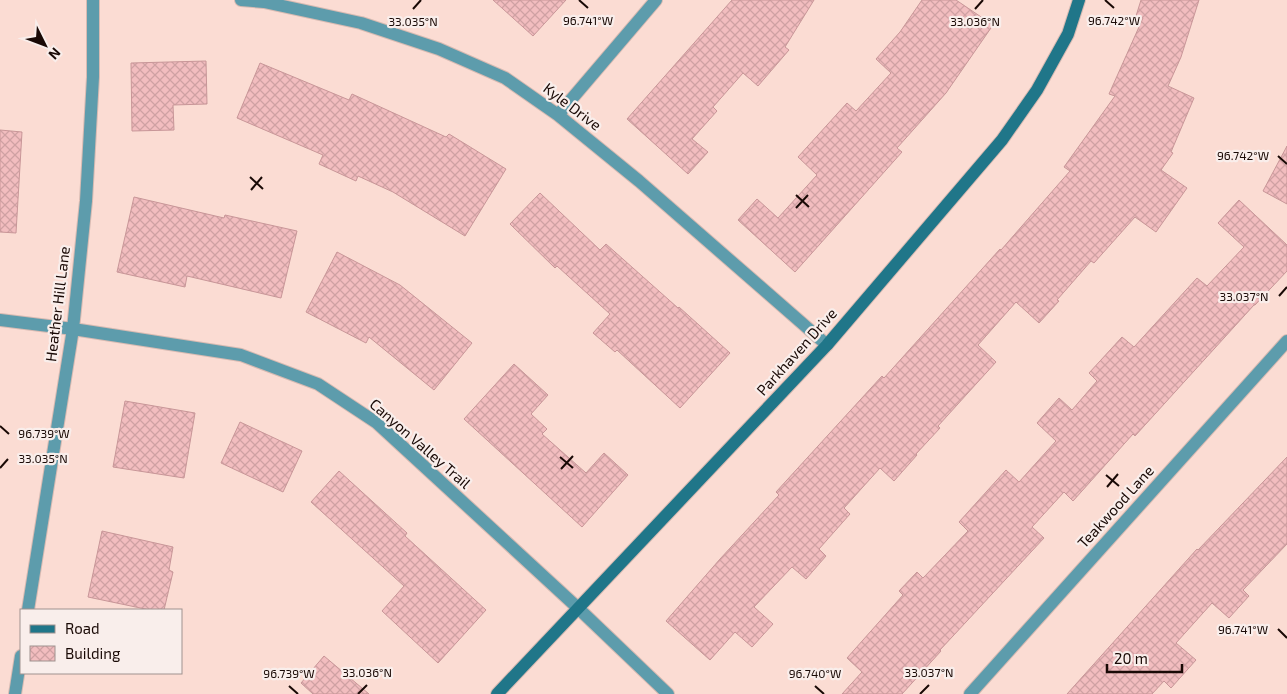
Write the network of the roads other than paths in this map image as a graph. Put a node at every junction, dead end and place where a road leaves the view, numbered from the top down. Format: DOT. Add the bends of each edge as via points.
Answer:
graph roads {
  1 [pos="93,0"];
  2 [pos="241,0"];
  3 [pos="656,0"];
  4 [pos="1079,0"];
  5 [pos="558,115"];
  6 [pos="0,320"];
  7 [pos="73,329"];
  8 [pos="1287,341"];
  9 [pos="827,345"];
  10 [pos="28,609"];
  11 [pos="579,609"];
  12 [pos="20,662"];
  13 [pos="15,694"];
  14 [pos="497,694"];
  15 [pos="668,694"];
  16 [pos="970,694"];
  1 -- 7 [label="street, Heather Hill Lane" via="94,77"];
  2 -- 5 [label="street, Kyle Drive" via="361,23 439,49 505,78"];
  3 -- 5 [label="street"];
  4 -- 9 [label="street, Parkhaven Drive" via="1064,42 1037,90 1002,140"];
  5 -- 9 [label="street, Kyle Drive"];
  6 -- 7 [label="street, Canyon Valley Trail"];
  7 -- 10 [label="street, Heather Hill Lane"];
  7 -- 11 [label="street, Canyon Valley Trail" via="241,355 318,384 377,423"];
  8 -- 16 [label="street, Teakwood Lane"];
  9 -- 11 [label="street, Parkhaven Drive"];
  11 -- 14 [label="street, Parkhaven Drive"];
  11 -- 15 [label="street, Canyon Valley Trail"];
  12 -- 13 [label="street"];
}
